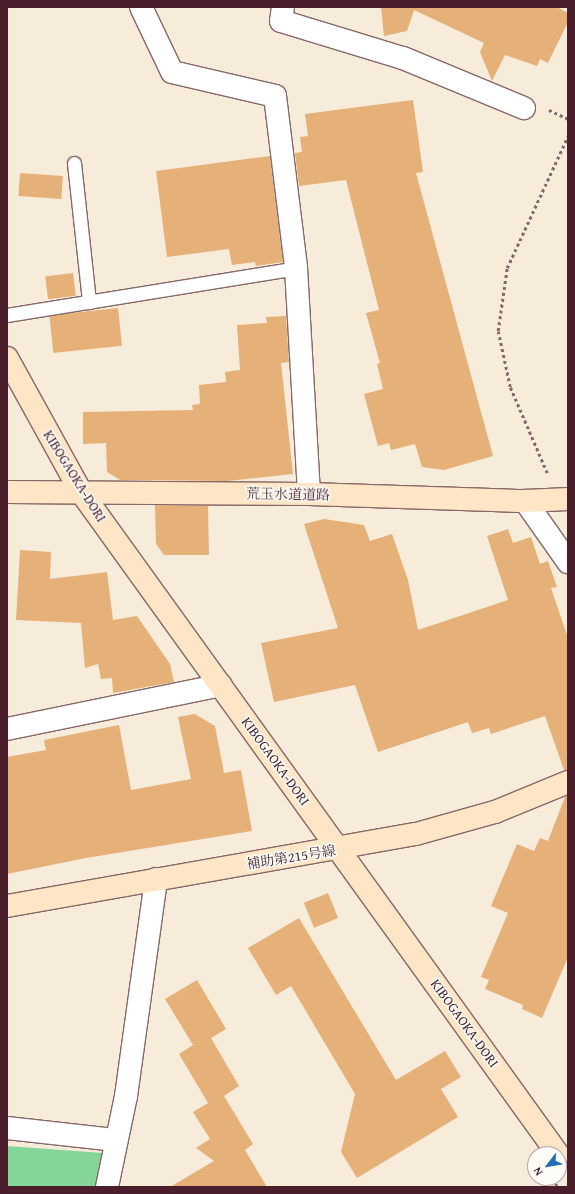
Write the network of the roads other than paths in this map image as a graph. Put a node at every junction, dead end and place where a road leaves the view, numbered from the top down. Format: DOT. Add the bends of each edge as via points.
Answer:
graph roads {
  1 [pos="141,7"];
  2 [pos="283,7"];
  3 [pos="524,108"];
  4 [pos="74,163"];
  5 [pos="296,268"];
  6 [pos="90,302"];
  7 [pos="7,315"];
  8 [pos="7,358"];
  9 [pos="7,492"];
  10 [pos="81,492"];
  11 [pos="308,494"];
  12 [pos="568,499"];
  13 [pos="525,501"];
  14 [pos="568,562"];
  15 [pos="221,685"];
  16 [pos="7,729"];
  17 [pos="568,782"];
  18 [pos="340,849"];
  19 [pos="156,879"];
  20 [pos="7,906"];
  21 [pos="7,1128"];
  22 [pos="116,1140"];
  23 [pos="553,1146"];
  24 [pos="107,1187"];
  1 -- 5 [label="street" via="172,72 275,96"];
  2 -- 3 [label="street" via="281,21 403,58"];
  4 -- 6 [label="lane"];
  5 -- 6 [label="lane"];
  5 -- 11 [label="street"];
  6 -- 7 [label="lane"];
  8 -- 10 [label="street, KIBOGAOKA-DORI"];
  9 -- 10 [label="street, 荒玉水道道路"];
  10 -- 11 [label="street, 荒玉水道道路"];
  10 -- 15 [label="street, KIBOGAOKA-DORI"];
  11 -- 13 [label="street, 荒玉水道道路"];
  12 -- 13 [label="street, 荒玉水道道路"];
  13 -- 14 [label="street"];
  15 -- 16 [label="street"];
  15 -- 18 [label="street, KIBOGAOKA-DORI"];
  17 -- 18 [label="street, 補助第215号線" via="495,812 416,834"];
  18 -- 19 [label="street, 補助第215号線"];
  18 -- 23 [label="street, KIBOGAOKA-DORI"];
  19 -- 20 [label="street, 補助第215号線"];
  19 -- 22 [label="street" via="126,1096"];
  21 -- 22 [label="street"];
  22 -- 24 [label="street"];
}
